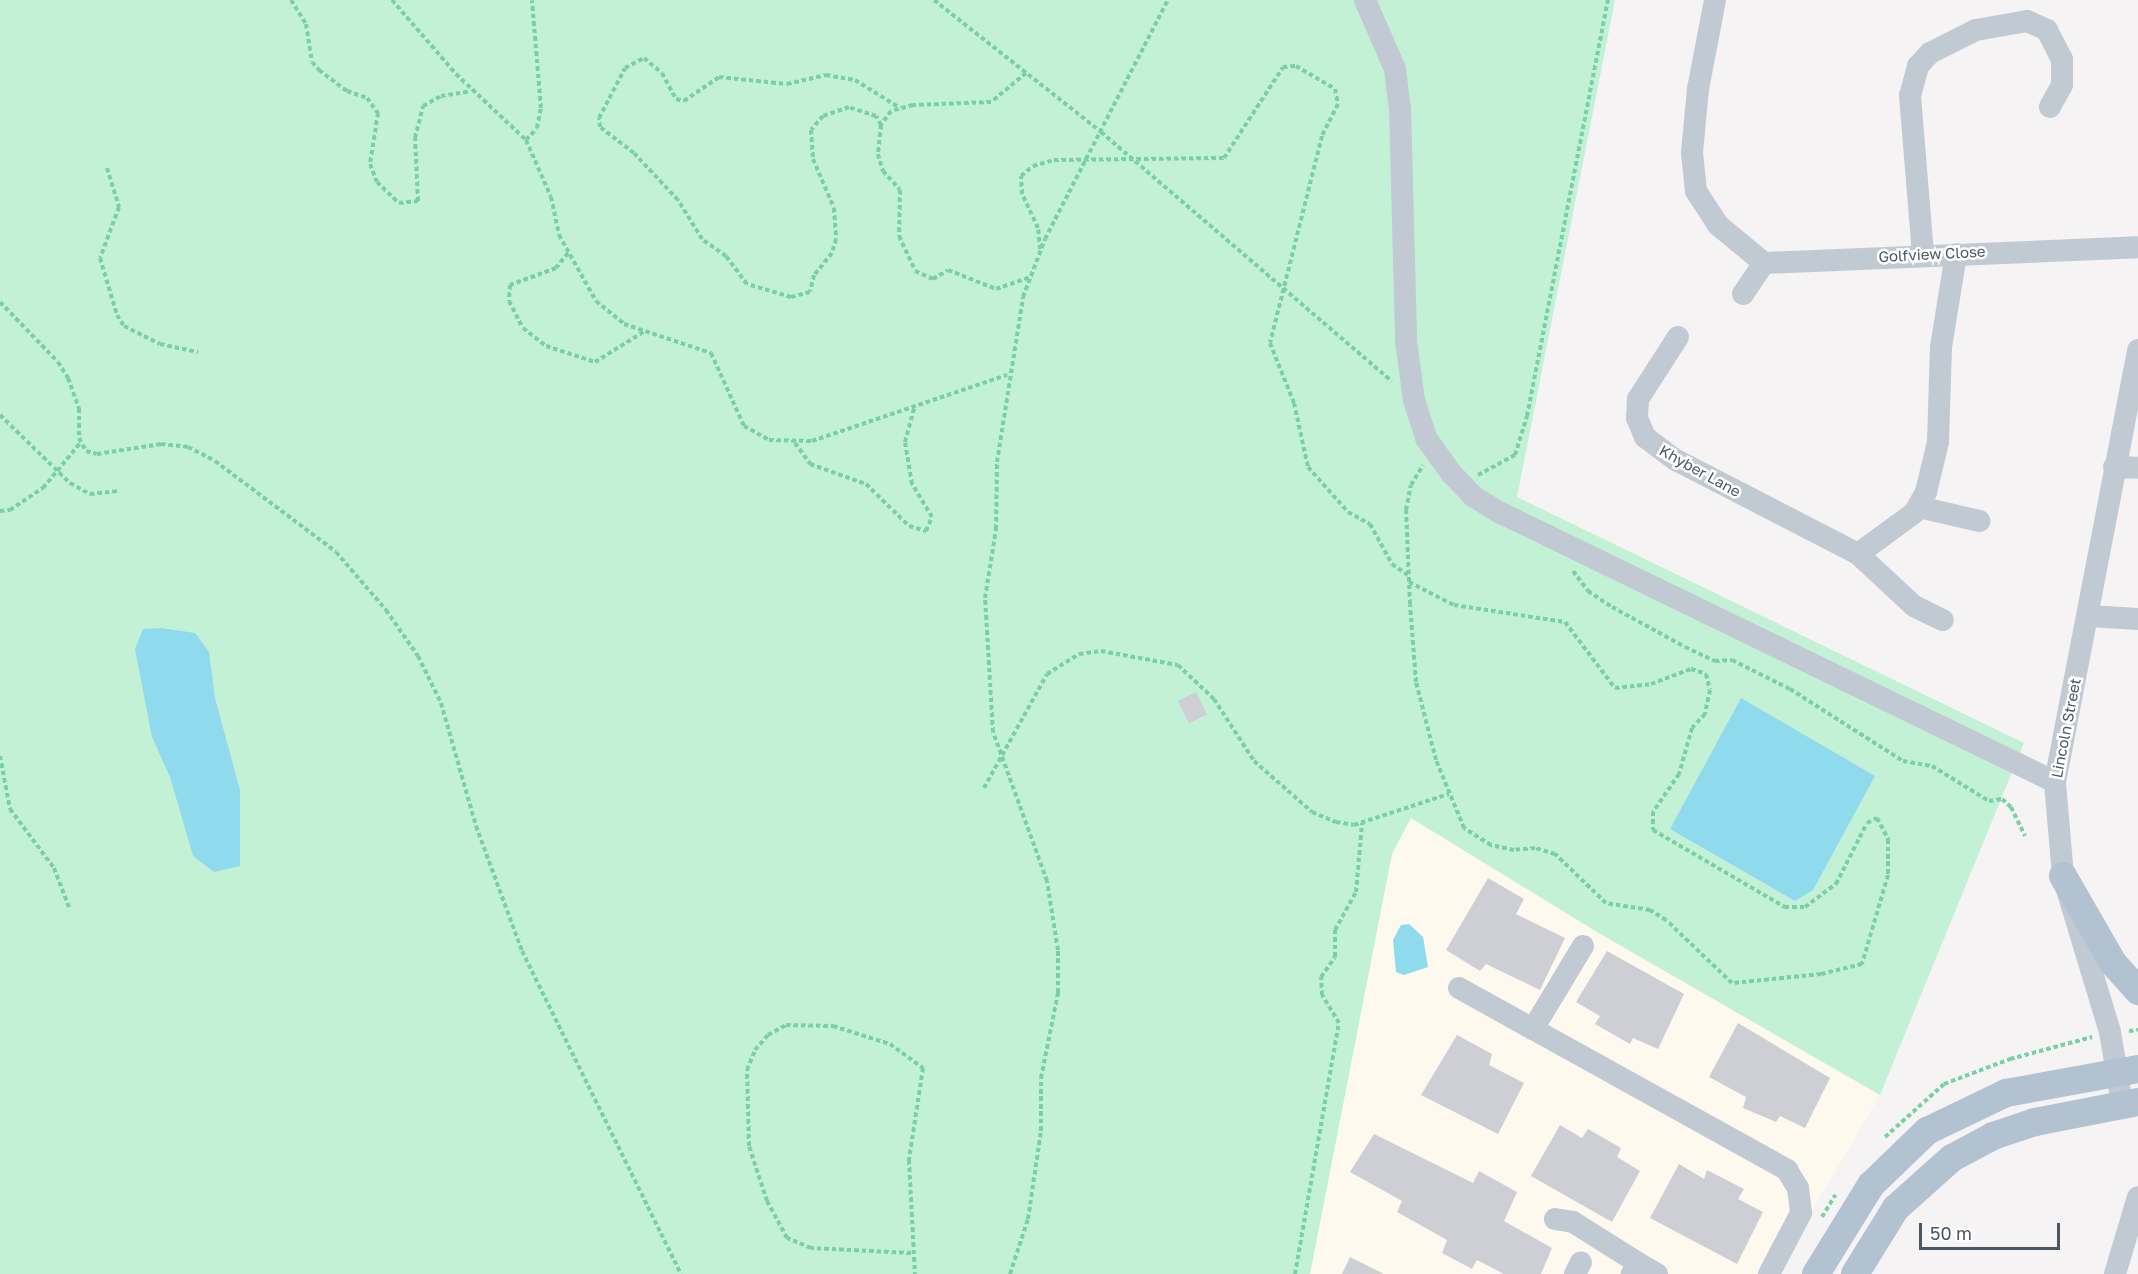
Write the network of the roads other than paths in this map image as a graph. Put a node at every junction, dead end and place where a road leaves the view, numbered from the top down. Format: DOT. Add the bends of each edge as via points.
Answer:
graph roads {
  1 [pos="1365,0"];
  2 [pos="1715,0"];
  3 [pos="2050,107"];
  4 [pos="2138,247"];
  5 [pos="1923,254"];
  6 [pos="1956,254"];
  7 [pos="1764,263"];
  8 [pos="1743,294"];
  9 [pos="1678,337"];
  10 [pos="2138,350"];
  11 [pos="2114,467"];
  12 [pos="2138,468"];
  13 [pos="1919,507"];
  14 [pos="1979,520"];
  15 [pos="1858,554"];
  16 [pos="2089,616"];
  17 [pos="2138,619"];
  18 [pos="1943,620"];
  19 [pos="2055,782"];
  20 [pos="2063,876"];
  21 [pos="1583,946"];
  22 [pos="1459,988"];
  23 [pos="2138,991"];
  24 [pos="1533,1029"];
  25 [pos="2127,1069"];
  26 [pos="2130,1103"];
  27 [pos="2138,1197"];
  28 [pos="1555,1219"];
  29 [pos="1643,1270"];
  30 [pos="1769,1274"];
  31 [pos="1816,1274"];
  32 [pos="1855,1274"];
  33 [pos="2115,1274"];
  1 -- 19 [label="street" via="1395,69 1400,107 1406,341 1413,400 1433,463 1499,512"];
  2 -- 7 [label="street" via="1697,99 1692,153 1696,191 1718,225"];
  3 -- 5 [label="street" via="2062,85 2062,59 2047,30 2027,21 1976,30 1930,53 1918,66 1910,96"];
  4 -- 6 [label="street, Golfview Close"];
  5 -- 6 [label="street, Golfview Close"];
  5 -- 7 [label="street, Golfview Close"];
  6 -- 13 [label="street" via="1941,347 1938,442"];
  7 -- 8 [label="street"];
  9 -- 15 [label="street, Khyber Lane" via="1638,399 1637,418 1645,437 1676,460"];
  10 -- 11 [label="street, Lincoln Street"];
  11 -- 12 [label="street"];
  11 -- 16 [label="street, Lincoln Street"];
  13 -- 14 [label="street"];
  13 -- 15 [label="street"];
  15 -- 18 [label="street, Khyber Lane" via="1914,606"];
  16 -- 17 [label="street"];
  16 -- 19 [label="street, Lincoln Street"];
  19 -- 20 [label="street, Lincoln Street"];
  20 -- 23 [label="main road" via="2113,963"];
  20 -- 25 [label="street, Lincoln Street" via="2110,1032"];
  21 -- 24 [label="street"];
  22 -- 24 [label="street"];
  24 -- 30 [label="street" via="1787,1170 1798,1188 1801,1213"];
  25 -- 26 [label="street, Lincoln Street"];
  25 -- 31 [label="main road" via="2006,1093 1927,1131 1871,1185"];
  26 -- 32 [label="main road" via="2035,1122 1993,1136 1952,1158 1896,1208"];
  27 -- 33 [label="street"];
  28 -- 29 [label="street" via="1573,1222"];
}
